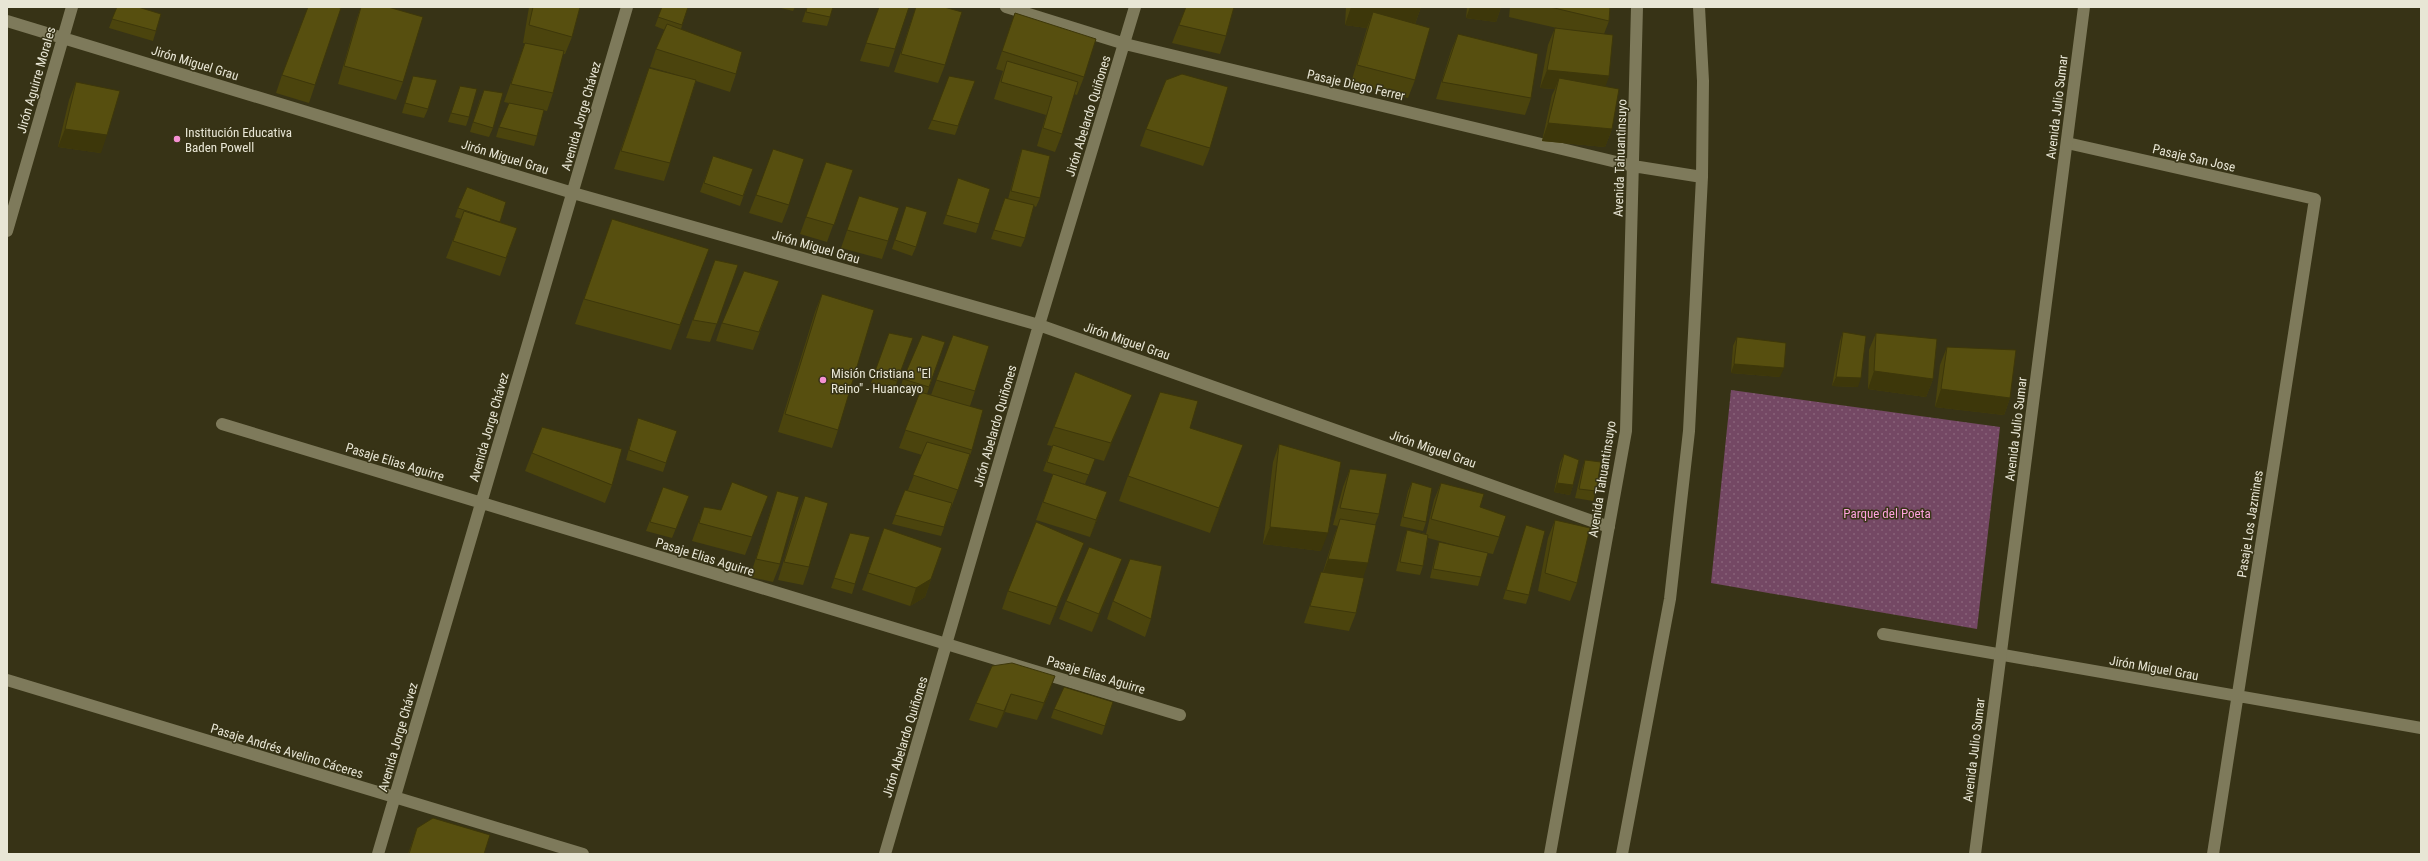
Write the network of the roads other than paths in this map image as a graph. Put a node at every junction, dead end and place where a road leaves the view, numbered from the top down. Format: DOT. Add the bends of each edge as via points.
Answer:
graph roads {
  1 [pos="72,7"];
  2 [pos="627,7"];
  3 [pos="1006,7"];
  4 [pos="1136,7"];
  5 [pos="1637,7"];
  6 [pos="1699,7"];
  7 [pos="2084,7"];
  8 [pos="7,21"];
  9 [pos="63,37"];
  10 [pos="1125,44"];
  11 [pos="2067,143"];
  12 [pos="1633,166"];
  13 [pos="1702,177"];
  14 [pos="573,193"];
  15 [pos="2315,199"];
  16 [pos="7,231"];
  17 [pos="1039,325"];
  18 [pos="222,424"];
  19 [pos="482,503"];
  20 [pos="1609,527"];
  21 [pos="1883,634"];
  22 [pos="947,645"];
  23 [pos="2000,656"];
  24 [pos="7,680"];
  25 [pos="2238,697"];
  26 [pos="1180,715"];
  27 [pos="2421,728"];
  28 [pos="394,799"];
  29 [pos="378,854"];
  30 [pos="583,854"];
  31 [pos="885,854"];
  32 [pos="1550,854"];
  33 [pos="1622,854"];
  34 [pos="1975,854"];
  35 [pos="2213,854"];
  1 -- 9 [label="street, Jirón Aguirre Morales"];
  2 -- 14 [label="street, Avenida Jorge Chávez"];
  3 -- 10 [label="street, Pasaje Diego Ferrer"];
  4 -- 10 [label="street, Jirón Abelardo Quiñones"];
  5 -- 12 [label="street, Avenida Tahuantinsuyo"];
  6 -- 13 [label="street"];
  7 -- 11 [label="street, Avenida Julio Sumar"];
  8 -- 9 [label="street, Jirón Miguel Grau"];
  9 -- 14 [label="street, Jirón Miguel Grau"];
  9 -- 16 [label="street, Jirón Aguirre Morales"];
  10 -- 12 [label="street, Pasaje Diego Ferrer"];
  10 -- 17 [label="street, Jirón Abelardo Quiñones"];
  11 -- 15 [label="street, Pasaje San Jose"];
  11 -- 23 [label="street, Avenida Julio Sumar"];
  12 -- 13 [label="street, Pasaje Diego Ferrer"];
  12 -- 20 [label="street, Avenida Tahuantinsuyo" via="1626,431"];
  13 -- 33 [label="street" via="1689,431 1670,599"];
  14 -- 17 [label="street, Jirón Miguel Grau"];
  14 -- 19 [label="street, Avenida Jorge Chávez"];
  15 -- 25 [label="street, Pasaje Los Jazmines"];
  17 -- 20 [label="street, Jirón Miguel Grau"];
  17 -- 22 [label="street, Jirón Abelardo Quiñones"];
  18 -- 19 [label="street, Pasaje Elias Aguirre"];
  19 -- 22 [label="street, Pasaje Elias Aguirre"];
  19 -- 28 [label="street, Avenida Jorge Chávez"];
  20 -- 32 [label="street, Avenida Tahuantinsuyo"];
  21 -- 23 [label="street, Jirón Miguel Grau"];
  22 -- 26 [label="street, Pasaje Elias Aguirre"];
  22 -- 31 [label="street, Jirón Abelardo Quiñones"];
  23 -- 25 [label="street, Jirón Miguel Grau"];
  23 -- 34 [label="street, Avenida Julio Sumar"];
  24 -- 28 [label="street, Pasaje Andrés Avelino Cáceres"];
  25 -- 27 [label="street, Jirón Miguel Grau"];
  25 -- 35 [label="street, Pasaje Los Jazmines"];
  28 -- 29 [label="street, Avenida Jorge Chávez"];
  28 -- 30 [label="street, Pasaje Andrés Avelino Cáceres"];
}
